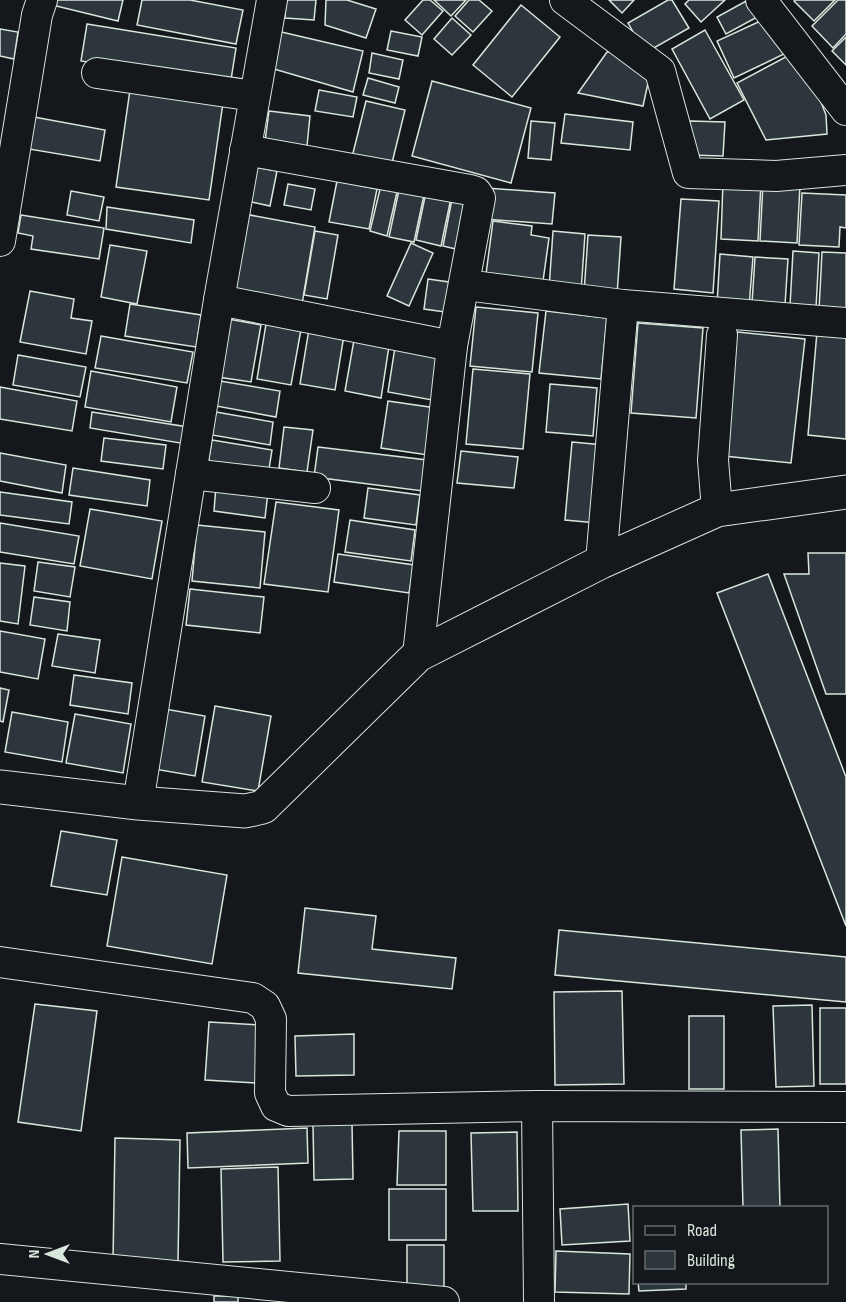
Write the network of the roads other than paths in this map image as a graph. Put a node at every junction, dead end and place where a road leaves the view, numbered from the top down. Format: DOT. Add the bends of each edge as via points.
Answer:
graph roads {
  1 [pos="42,0"];
  2 [pos="272,0"];
  3 [pos="565,0"];
  4 [pos="761,0"];
  5 [pos="97,73"];
  6 [pos="254,96"];
  7 [pos="846,110"];
  8 [pos="245,150"];
  9 [pos="846,170"];
  10 [pos="0,241"];
  11 [pos="465,285"];
  12 [pos="219,300"];
  13 [pos="623,305"];
  14 [pos="846,323"];
  15 [pos="722,335"];
  16 [pos="452,346"];
  17 [pos="191,474"];
  18 [pos="315,488"];
  19 [pos="846,492"];
  20 [pos="717,510"];
  21 [pos="601,562"];
  22 [pos="418,655"];
  23 [pos="0,787"];
  24 [pos="138,803"];
  25 [pos="0,962"];
  26 [pos="537,1106"];
  27 [pos="846,1107"];
  28 [pos="0,1259"];
  29 [pos="355,1298"];
  30 [pos="444,1302"];
  31 [pos="539,1302"];
  1 -- 10 [label="street"];
  2 -- 6 [label="street"];
  3 -- 9 [label="street" via="660,71 688,173 776,176"];
  4 -- 7 [label="street"];
  5 -- 6 [label="street"];
  6 -- 8 [label="street"];
  8 -- 11 [label="street" via="476,192 480,205"];
  8 -- 12 [label="street"];
  11 -- 13 [label="street"];
  11 -- 16 [label="street"];
  12 -- 16 [label="street"];
  12 -- 17 [label="street"];
  13 -- 14 [label="street"];
  13 -- 21 [label="street"];
  15 -- 20 [label="street" via="713,460"];
  16 -- 22 [label="street"];
  17 -- 18 [label="street"];
  17 -- 24 [label="street"];
  19 -- 20 [label="street"];
  20 -- 21 [label="street"];
  21 -- 22 [label="street"];
  22 -- 24 [label="street" via="263,807 244,811"];
  23 -- 24 [label="street"];
  25 -- 26 [label="street" via="253,998 265,1006 271,1019 270,1093 276,1106 288,1111"];
  26 -- 27 [label="street"];
  26 -- 31 [label="street"];
  28 -- 29 [label="street"];
  29 -- 30 [label="street"];
}
